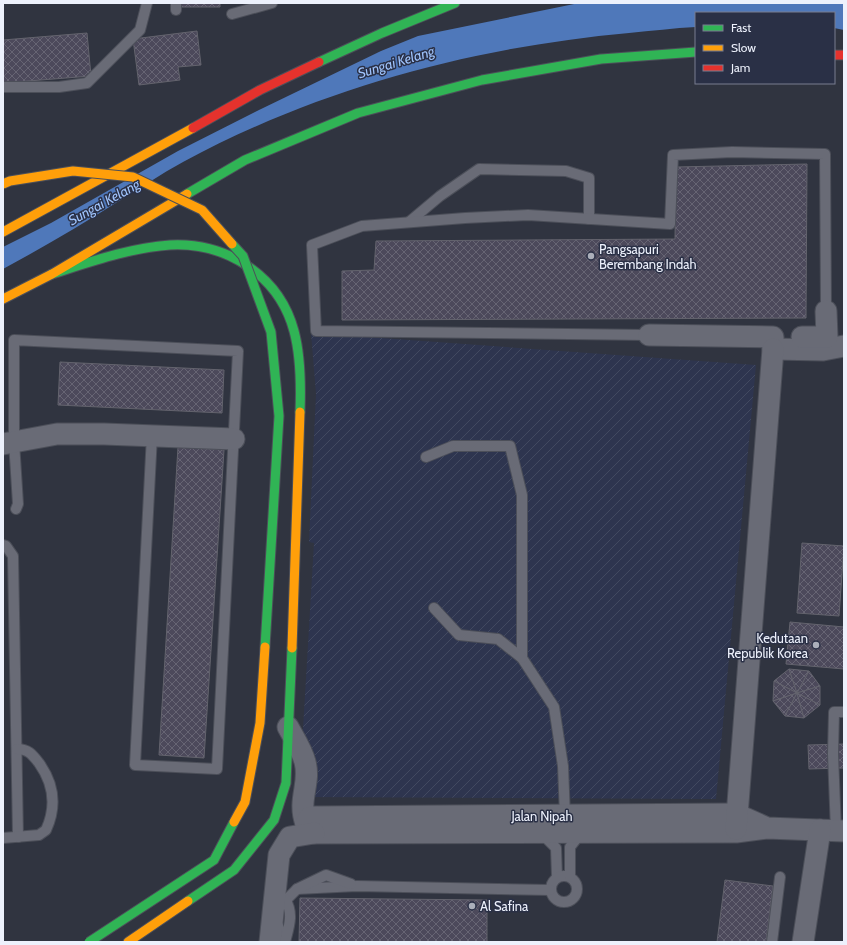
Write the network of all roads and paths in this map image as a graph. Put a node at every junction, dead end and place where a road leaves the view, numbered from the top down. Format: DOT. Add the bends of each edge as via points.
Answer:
graph roads {
  1 [pos="147,3"];
  2 [pos="272,3"];
  3 [pos="455,3"];
  4 [pos="232,14"];
  5 [pos="695,52"];
  6 [pos="3,86"];
  7 [pos="3,184"];
  8 [pos="589,219"];
  9 [pos="409,222"];
  10 [pos="3,232"];
  11 [pos="52,274"];
  12 [pos="3,299"];
  13 [pos="826,311"];
  14 [pos="650,334"];
  15 [pos="773,343"];
  16 [pos="844,346"];
  17 [pos="152,435"];
  18 [pos="234,439"];
  19 [pos="8,443"];
  20 [pos="426,457"];
  21 [pos="16,509"];
  22 [pos="3,545"];
  23 [pos="434,608"];
  24 [pos="522,658"];
  25 [pos="844,712"];
  26 [pos="288,728"];
  27 [pos="17,749"];
  28 [pos="565,816"];
  29 [pos="736,823"];
  30 [pos="311,825"];
  31 [pos="833,831"];
  32 [pos="541,832"];
  33 [pos="581,832"];
  34 [pos="3,838"];
  35 [pos="18,838"];
  36 [pos="557,877"];
  37 [pos="570,877"];
  38 [pos="780,877"];
  39 [pos="550,890"];
  40 [pos="89,942"];
  41 [pos="128,942"];
  42 [pos="270,942"];
  43 [pos="284,942"];
  44 [pos="772,942"];
  45 [pos="803,942"];
  1 -- 6 [label="lane" via="140,30 87,83 59,87"];
  2 -- 4 [label="lane"];
  3 -- 10 [label="highway, bridge" via="382,33 260,90"];
  5 -- 11 [label="highway" via="601,59 482,80 358,113 244,160"];
  7 -- 40 [label="highway, bridge" via="73,171 133,177 202,210 243,256 271,332 278,424 260,723 244,802 214,860"];
  8 -- 9 [label="lane" via="528,215"];
  8 -- 9 [label="lane" via="589,178 566,171 479,169 440,196"];
  8 -- 13 [label="lane" via="670,224 673,155 732,152 825,154"];
  9 -- 14 [label="lane" via="362,226 312,245 316,331"];
  11 -- 12 [label="highway"];
  11 -- 26 [label="highway, bridge" via="123,252 162,245 192,245 220,251 244,262 266,280 283,303 294,331 300,369"];
  13 -- 15 [label="street" via="827,337"];
  14 -- 15 [label="street"];
  15 -- 16 [label="street" via="823,350"];
  15 -- 29 [label="street"];
  17 -- 18 [label="street"];
  17 -- 18 [label="lane" via="135,765 217,770"];
  17 -- 19 [label="street" via="57,434"];
  18 -- 19 [label="lane" via="238,351 14,340"];
  19 -- 21 [label="lane" via="18,504"];
  20 -- 24 [label="lane" via="453,446 510,446 522,495"];
  22 -- 27 [label="lane" via="13,556"];
  23 -- 24 [label="lane" via="460,635 498,639"];
  24 -- 28 [label="lane" via="554,707 563,766"];
  25 -- 31 [label="lane" via="834,712"];
  26 -- 30 [label="street" via="305,762 306,782 302,814"];
  26 -- 41 [label="highway" via="286,783 274,820 234,870"];
  27 -- 35 [label="lane"];
  27 -- 35 [label="lane" via="26,749 33,755 47,775 53,790 53,806 46,830 39,835"];
  28 -- 29 [label="street, Jalan Nipah"];
  28 -- 30 [label="street, Jalan Nipah"];
  29 -- 31 [label="street, Jalan Nipah" via="767,828"];
  29 -- 33 [label="street"];
  30 -- 32 [label="street"];
  30 -- 42 [label="street, Jalan Nipah" via="290,837 279,855"];
  31 -- 45 [label="street"];
  32 -- 33 [label="street"];
  32 -- 36 [label="lane" via="556,848"];
  33 -- 37 [label="lane" via="570,847"];
  34 -- 35 [label="lane"];
  36 -- 37 [label="lane"];
  36 -- 39 [label="lane" via="552,882"];
  37 -- 39 [label="lane" via="577,889 571,900 558,901"];
  38 -- 44 [label="lane"];
  39 -- 43 [label="lane" via="357,886 326,875 310,885 297,888 278,908 277,923"];
}
